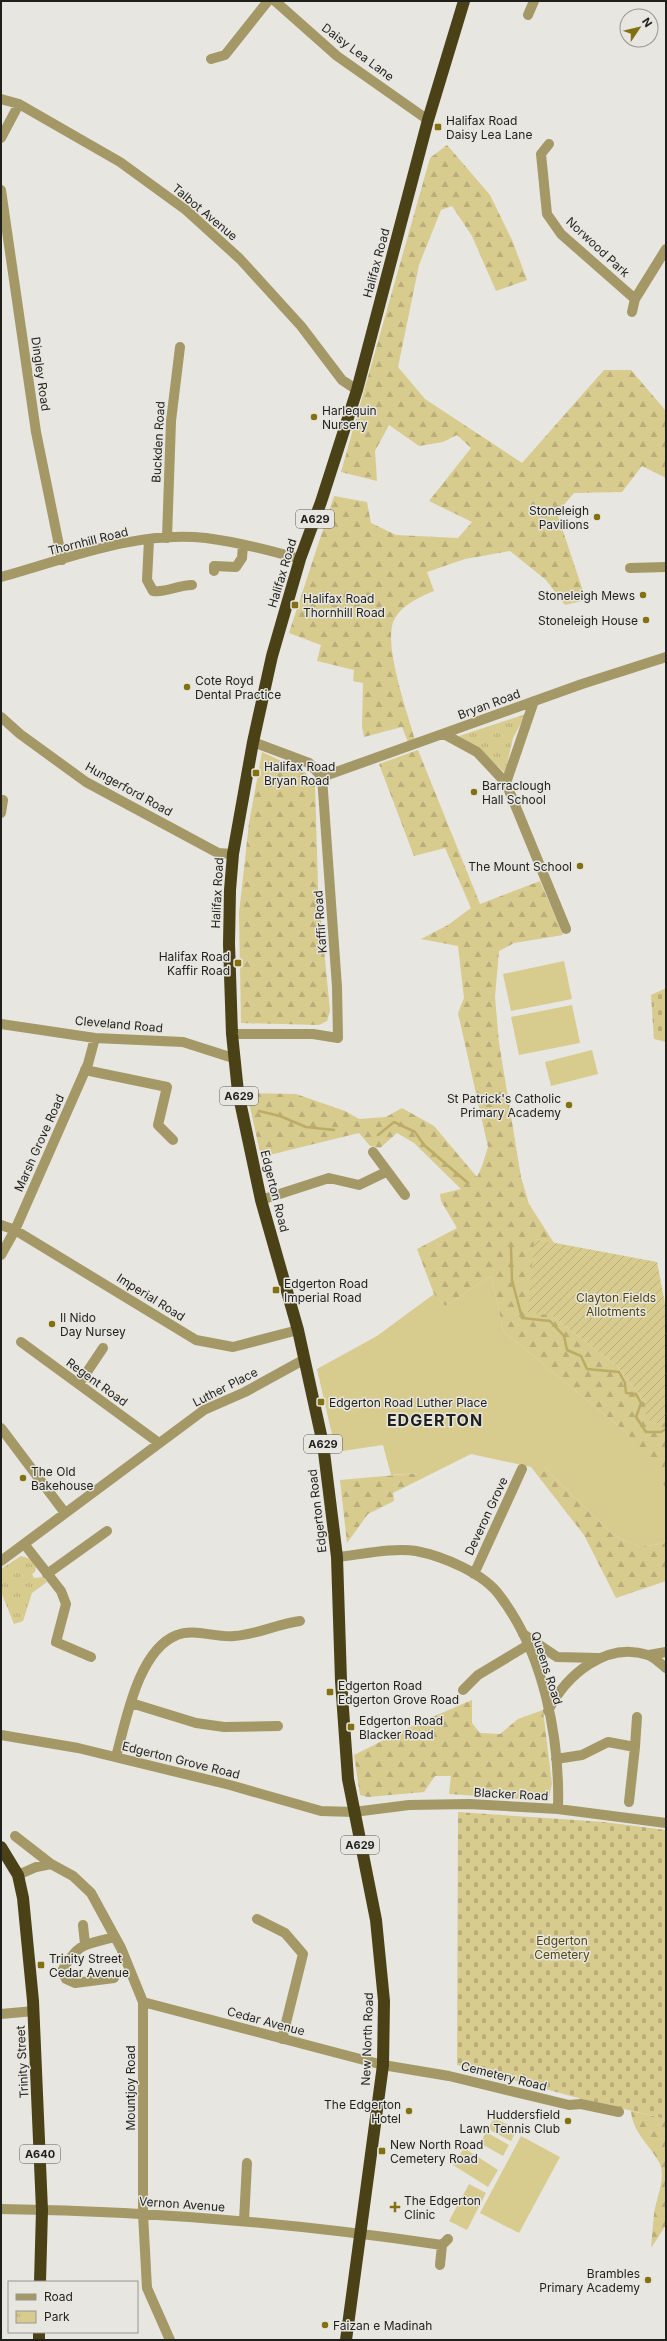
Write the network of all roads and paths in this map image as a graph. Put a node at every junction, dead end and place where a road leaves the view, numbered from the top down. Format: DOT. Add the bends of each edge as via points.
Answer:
graph roads {
  1 [pos="268,1"];
  2 [pos="275,1"];
  3 [pos="464,1"];
  4 [pos="534,1"];
  5 [pos="528,15"];
  6 [pos="211,59"];
  7 [pos="1,99"];
  8 [pos="19,104"];
  9 [pos="428,120"];
  10 [pos="1,138"];
  11 [pos="550,144"];
  12 [pos="1,190"];
  13 [pos="666,249"];
  14 [pos="635,299"];
  15 [pos="632,312"];
  16 [pos="180,347"];
  17 [pos="357,390"];
  18 [pos="167,538"];
  19 [pos="149,540"];
  20 [pos="243,545"];
  21 [pos="300,559"];
  22 [pos="62,560"];
  23 [pos="666,567"];
  24 [pos="630,568"];
  25 [pos="214,571"];
  26 [pos="1,577"];
  27 [pos="192,585"];
  28 [pos="666,657"];
  29 [pos="534,701"];
  30 [pos="1,716"];
  31 [pos="444,734"];
  32 [pos="253,742"];
  33 [pos="322,777"];
  34 [pos="506,783"];
  35 [pos="4,800"];
  36 [pos="1,813"];
  37 [pos="233,854"];
  38 [pos="566,929"];
  39 [pos="1,1024"];
  40 [pos="232,1034"];
  41 [pos="95,1038"];
  42 [pos="233,1058"];
  43 [pos="85,1070"];
  44 [pos="173,1140"];
  45 [pos="249,1144"];
  46 [pos="373,1152"];
  47 [pos="386,1172"];
  48 [pos="405,1195"];
  49 [pos="261,1200"];
  50 [pos="1,1225"];
  51 [pos="15,1230"];
  52 [pos="1,1256"];
  53 [pos="298,1330"];
  54 [pos="20,1342"];
  55 [pos="103,1348"];
  56 [pos="306,1359"];
  57 [pos="79,1384"];
  58 [pos="1,1429"];
  59 [pos="159,1443"];
  60 [pos="522,1469"];
  61 [pos="65,1513"];
  62 [pos="107,1531"];
  63 [pos="24,1545"];
  64 [pos="337,1557"];
  65 [pos="1,1561"];
  66 [pos="47,1574"];
  67 [pos="474,1574"];
  68 [pos="300,1621"];
  69 [pos="523,1634"];
  70 [pos="528,1645"];
  71 [pos="666,1652"];
  72 [pos="649,1655"];
  73 [pos="91,1657"];
  74 [pos="604,1657"];
  75 [pos="666,1668"];
  76 [pos="463,1690"];
  77 [pos="131,1703"];
  78 [pos="548,1711"];
  79 [pos="637,1717"];
  80 [pos="278,1726"];
  81 [pos="1,1735"];
  82 [pos="634,1746"];
  83 [pos="116,1757"];
  84 [pos="556,1758"];
  85 [pos="629,1802"];
  86 [pos="558,1809"];
  87 [pos="354,1812"];
  88 [pos="666,1823"];
  89 [pos="15,1836"];
  90 [pos="1,1847"];
  91 [pos="51,1864"];
  92 [pos="18,1875"];
  93 [pos="256,1919"];
  94 [pos="82,1925"];
  95 [pos="115,1937"];
  96 [pos="85,1944"];
  97 [pos="114,1978"];
  98 [pos="143,2002"];
  99 [pos="34,2011"];
  100 [pos="1,2014"];
  101 [pos="282,2039"];
  102 [pos="383,2065"];
  103 [pos="619,2112"];
  104 [pos="247,2163"];
  105 [pos="1,2209"];
  106 [pos="42,2210"];
  107 [pos="143,2214"];
  108 [pos="244,2221"];
  109 [pos="361,2233"];
  110 [pos="440,2265"];
  111 [pos="40,2281"];
  112 [pos="170,2340"];
  113 [pos="346,2340"];
  1 -- 6 [label="street" via="225,55"];
  2 -- 9 [label="street, Daisy Lea Lane" via="337,56"];
  3 -- 9 [label="highway, Halifax Road / A629"];
  4 -- 5 [label="street"];
  7 -- 8 [label="street, Talbot Avenue"];
  8 -- 10 [label="street"];
  8 -- 17 [label="street, Talbot Avenue" via="120,162 186,210 240,259 301,326 342,380"];
  9 -- 17 [label="highway, Halifax Road / A629"];
  11 -- 14 [label="street, Norwood Park" via="541,154 547,214 561,234"];
  12 -- 22 [label="street, Dingley Road" via="36,432"];
  13 -- 14 [label="street, Norwood Park"];
  14 -- 15 [label="street, Norwood Park"];
  16 -- 18 [label="street, Buckden Road" via="171,421"];
  17 -- 21 [label="highway, Halifax Road / A629"];
  18 -- 19 [label="street, Thornhill Road"];
  18 -- 20 [label="street, Thornhill Road" via="205,538"];
  19 -- 22 [label="street, Thornhill Road"];
  19 -- 27 [label="street" via="147,580 153,591 162,593 181,585"];
  20 -- 21 [label="street, Thornhill Road"];
  20 -- 25 [label="street" via="242,558 236,567 214,566"];
  21 -- 32 [label="highway, Halifax Road / A629" via="272,656"];
  22 -- 26 [label="street, Thornhill Road"];
  23 -- 24 [label="street"];
  28 -- 29 [label="street, Bryan Road"];
  29 -- 31 [label="street, Bryan Road"];
  29 -- 34 [label="street"];
  30 -- 37 [label="street, Hungerford Road" via="20,734 86,782 218,852"];
  31 -- 33 [label="street, Bryan Road"];
  31 -- 34 [label="street" via="477,752"];
  32 -- 33 [label="street" via="309,763"];
  32 -- 37 [label="highway, Halifax Road / A629"];
  33 -- 40 [label="street, Kaffir Road" via="338,986 338,1038 313,1034"];
  34 -- 38 [label="street"];
  35 -- 36 [label="street"];
  37 -- 40 [label="highway, Halifax Road / A629" via="229,944"];
  39 -- 41 [label="street, Cleveland Road"];
  40 -- 42 [label="highway, Halifax Road / A629"];
  41 -- 42 [label="street, Cleveland Road" via="183,1042"];
  41 -- 43 [label="street, Marsh Grove Road"];
  42 -- 45 [label="highway, Halifax Road / A629"];
  43 -- 44 [label="street" via="167,1087 158,1125"];
  43 -- 51 [label="street, Marsh Grove Road"];
  45 -- 49 [label="highway, Edgerton Road / A629"];
  46 -- 47 [label="street"];
  47 -- 48 [label="street"];
  47 -- 49 [label="street" via="359,1185 329,1178"];
  49 -- 53 [label="highway, Edgerton Road / A629"];
  50 -- 51 [label="street, Imperial Road"];
  51 -- 52 [label="street, Marsh Grove Road"];
  51 -- 53 [label="street, Imperial Road" via="196,1340 233,1347"];
  53 -- 56 [label="highway, Edgerton Road / A629"];
  54 -- 57 [label="street, Regent Road"];
  55 -- 57 [label="street"];
  56 -- 59 [label="street, Luther Place" via="245,1392 204,1410"];
  56 -- 64 [label="highway, Edgerton Road / A629" via="323,1444"];
  57 -- 59 [label="street, Regent Road"];
  58 -- 61 [label="street"];
  59 -- 61 [label="street, Luther Place"];
  60 -- 67 [label="street, Deveron Grove"];
  61 -- 63 [label="street, Luther Place"];
  62 -- 66 [label="street"];
  63 -- 65 [label="street, Luther Place"];
  63 -- 66 [label="street"];
  64 -- 67 [label="street, Queens Road" via="414,1551 449,1560"];
  64 -- 87 [label="highway, Edgerton Road / A629" via="341,1689 348,1779"];
  66 -- 73 [label="street" via="61,1591 66,1604 56,1642"];
  67 -- 69 [label="street, Queens Road" via="500,1594"];
  68 -- 77 [label="street" via="236,1636 221,1637 193,1632 177,1635 162,1644 151,1656 142,1671"];
  69 -- 70 [label="street, Queens Road"];
  69 -- 74 [label="street" via="557,1657"];
  70 -- 76 [label="street" via="478,1674"];
  70 -- 78 [label="street, Queens Road"];
  71 -- 72 [label="street"];
  72 -- 74 [label="street" via="623,1651"];
  72 -- 75 [label="street"];
  74 -- 78 [label="street" via="586,1665 572,1677 557,1692"];
  77 -- 80 [label="street" via="196,1723 224,1727"];
  77 -- 83 [label="street"];
  78 -- 84 [label="street, Queens Road"];
  79 -- 82 [label="street"];
  81 -- 83 [label="street, Edgerton Grove Road"];
  82 -- 84 [label="street" via="608,1742 582,1755"];
  82 -- 85 [label="street"];
  83 -- 87 [label="street, Edgerton Grove Road" via="230,1784 321,1810"];
  84 -- 86 [label="street, Queens Road"];
  86 -- 87 [label="street, Blacker Road" via="446,1804 409,1805"];
  86 -- 88 [label="street, Blacker Road"];
  87 -- 102 [label="highway, New North Road / A629" via="376,1920 384,2001"];
  89 -- 91 [label="street, Mountjoy Road"];
  90 -- 92 [label="highway, Trinity Street / A640"];
  91 -- 92 [label="street"];
  91 -- 95 [label="street, Mountjoy Road" via="87,1888"];
  92 -- 99 [label="highway, Trinity Street / A640" via="23,1898"];
  93 -- 101 [label="street" via="285,1933 303,1954"];
  94 -- 96 [label="street"];
  95 -- 96 [label="street"];
  95 -- 98 [label="street, Mountjoy Road" via="139,1987"];
  96 -- 97 [label="street" via="76,1950 62,1971 66,1979 75,1983"];
  98 -- 101 [label="street, Cedar Avenue"];
  98 -- 107 [label="street, Mountjoy Road"];
  99 -- 100 [label="street"];
  99 -- 106 [label="highway, Trinity Street / A640"];
  101 -- 102 [label="street, Cedar Avenue"];
  102 -- 103 [label="street, Cemetery Road" via="449,2076 569,2105 581,2104"];
  102 -- 109 [label="highway, New North Road / A629"];
  104 -- 108 [label="street"];
  105 -- 106 [label="street, Vernon Avenue"];
  106 -- 107 [label="street, Vernon Avenue"];
  106 -- 111 [label="highway, Trinity Street / A640"];
  107 -- 108 [label="street, Vernon Avenue"];
  107 -- 112 [label="street, Mountjoy Road" via="146,2288"];
  108 -- 109 [label="street, Vernon Avenue"];
  109 -- 110 [label="street, Vernon Avenue" via="445,2242"];
  109 -- 113 [label="highway, New North Road / A629"];
}
